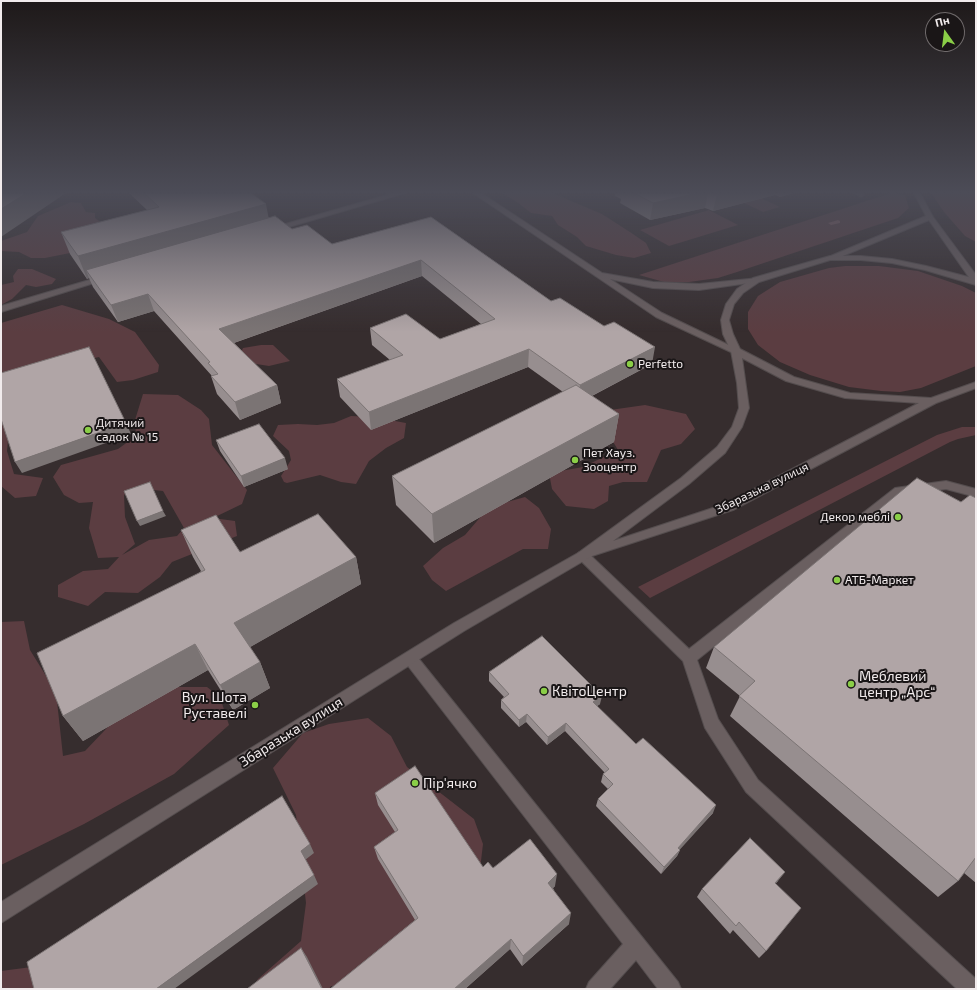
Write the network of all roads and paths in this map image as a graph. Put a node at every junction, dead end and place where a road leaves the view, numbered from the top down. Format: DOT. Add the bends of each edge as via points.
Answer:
graph roads {
  1 [pos="546,239"];
  2 [pos="876,239"];
  3 [pos="946,239"];
  4 [pos="830,258"];
  5 [pos="597,273"];
  6 [pos="112,276"];
  7 [pos="756,280"];
  8 [pos="976,282"];
  9 [pos="1,309"];
  10 [pos="736,351"];
  11 [pos="976,384"];
  12 [pos="932,401"];
  13 [pos="976,493"];
  14 [pos="583,556"];
  15 [pos="410,658"];
  16 [pos="689,658"];
  17 [pos="1,914"];
  18 [pos="636,945"];
  19 [pos="596,989"];
  20 [pos="671,989"];
  21 [pos="972,989"];
  1 -- 5 [label="main road"];
  2 -- 4 [label="main road"];
  3 -- 8 [label="main road"];
  4 -- 7 [label="main road"];
  4 -- 8 [label="main road" via="892,261"];
  5 -- 7 [label="main road" via="653,285 699,287"];
  5 -- 10 [label="main road" via="659,315"];
  6 -- 9 [label="main road"];
  7 -- 10 [label="main road, Збаразька вулиця" via="740,291 730,304 725,320"];
  10 -- 12 [label="main road" via="790,379 835,392 856,396"];
  10 -- 14 [label="main road, Збаразька вулиця" via="744,408 737,427 721,450 685,481"];
  11 -- 12 [label="main road, Збаразька вулиця"];
  12 -- 14 [label="main road, Збаразька вулиця" via="729,507"];
  13 -- 16 [label="main road" via="946,485 900,491"];
  14 -- 15 [label="main road, Збаразька вулиця"];
  14 -- 16 [label="main road"];
  15 -- 17 [label="main road, Збаразька вулиця"];
  15 -- 18 [label="main road"];
  16 -- 21 [label="main road" via="711,723 752,786"];
  18 -- 19 [label="main road"];
  18 -- 20 [label="main road"];
}
